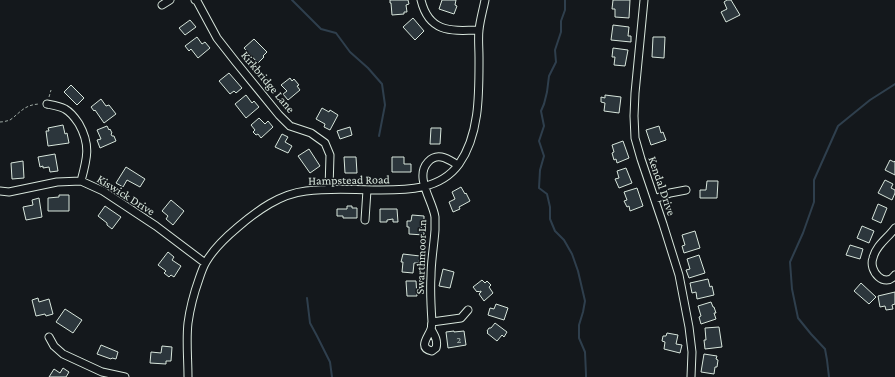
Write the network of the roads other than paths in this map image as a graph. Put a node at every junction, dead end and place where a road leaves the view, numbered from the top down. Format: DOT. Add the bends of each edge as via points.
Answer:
graph roads {
  1 [pos="170,0"];
  2 [pos="195,0"];
  3 [pos="421,0"];
  4 [pos="485,0"];
  5 [pos="644,0"];
  6 [pos="162,5"];
  7 [pos="479,30"];
  8 [pos="47,104"];
  9 [pos="458,166"];
  10 [pos="81,181"];
  11 [pos="425,186"];
  12 [pos="329,189"];
  13 [pos="367,190"];
  14 [pos="686,190"];
  15 [pos="0,191"];
  16 [pos="655,199"];
  17 [pos="365,220"];
  18 [pos="895,228"];
  19 [pos="895,232"];
  20 [pos="205,263"];
  21 [pos="895,275"];
  22 [pos="468,310"];
  23 [pos="49,337"];
  24 [pos="125,377"];
  25 [pos="188,377"];
  26 [pos="691,377"];
  1 -- 6 [label="street"];
  2 -- 12 [label="street, Kirkbridge Lane" via="217,38 279,115 290,126 311,133 325,143 330,155"];
  3 -- 7 [label="street" via="429,18 445,29"];
  4 -- 7 [label="street, Hampstead Road"];
  5 -- 16 [label="street, Kendal Drive" via="635,93 635,138"];
  7 -- 9 [label="street, Hampstead Road" via="479,89 474,129 471,142"];
  8 -- 10 [label="street" via="64,108 74,115 84,133 87,159"];
  9 -- 11 [label="street, Hampstead Road" via="440,181"];
  9 -- 11 [label="street, Swarthmoor Ln" via="446,158 438,156 432,159 424,168"];
  10 -- 15 [label="street, Kiswick Drive"];
  10 -- 20 [label="street, Kiswick Drive" via="104,191"];
  11 -- 13 [label="street, Hampstead Road" via="404,190"];
  11 -- 22 [label="street, Swarthmoor Ln" via="435,217 431,326 461,318"];
  12 -- 13 [label="street, Hampstead Road"];
  12 -- 20 [label="street, Hampstead Road" via="282,197 254,213 221,242"];
  13 -- 17 [label="street"];
  14 -- 16 [label="street"];
  16 -- 26 [label="street, Kendal Drive" via="679,275 689,326"];
  18 -- 19 [label="street"];
  18 -- 21 [label="street" via="876,250 872,265 874,272 883,280"];
  20 -- 25 [label="street, Hampstead Road" via="188,323"];
  23 -- 24 [label="street" via="63,354 102,372"];
}
